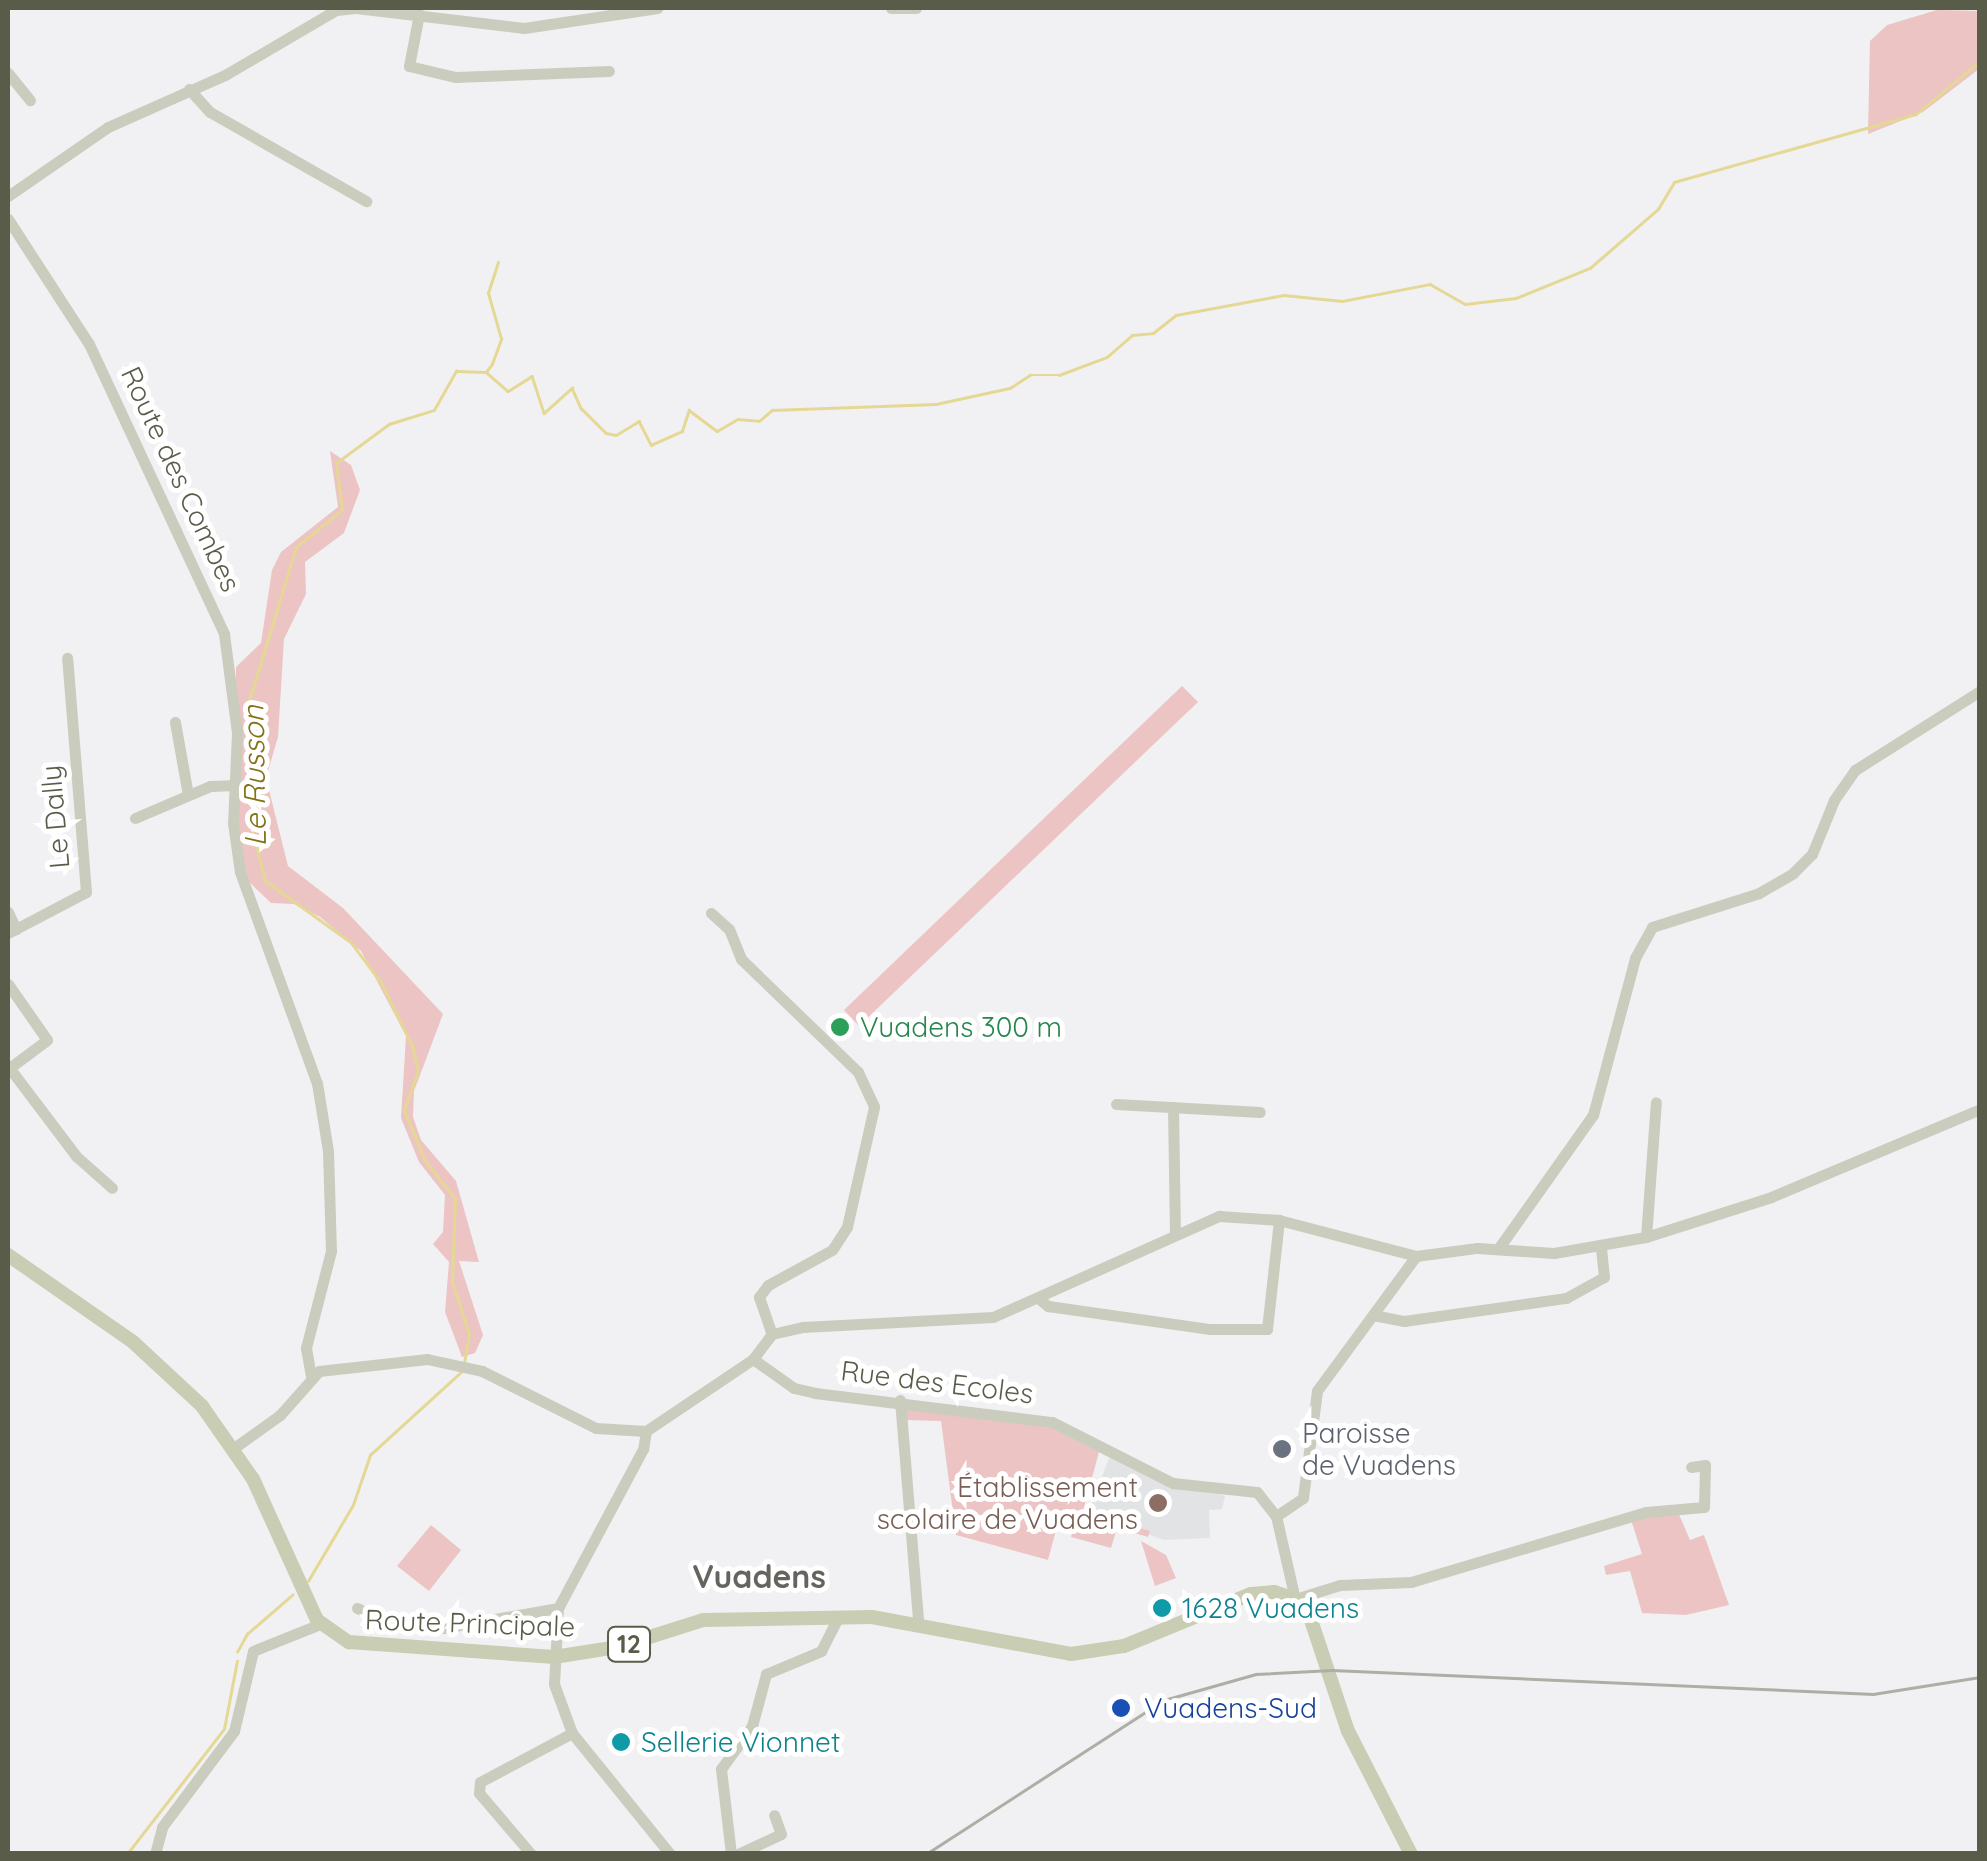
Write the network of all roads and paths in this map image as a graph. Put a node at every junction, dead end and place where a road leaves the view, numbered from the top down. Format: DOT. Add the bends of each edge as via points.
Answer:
graph roads {
  1 [pos="356,8"];
  2 [pos="658,8"];
  3 [pos="891,8"];
  4 [pos="916,8"];
  5 [pos="420,14"];
  6 [pos="609,71"];
  7 [pos="8,72"];
  8 [pos="190,89"];
  9 [pos="30,100"];
  10 [pos="8,196"];
  11 [pos="366,201"];
  12 [pos="8,219"];
  13 [pos="67,658"];
  14 [pos="1980,691"];
  15 [pos="175,722"];
  16 [pos="236,785"];
  17 [pos="188,795"];
  18 [pos="136,818"];
  19 [pos="8,912"];
  20 [pos="710,912"];
  21 [pos="12,931"];
  22 [pos="8,984"];
  23 [pos="8,1068"];
  24 [pos="1656,1102"];
  25 [pos="1116,1104"];
  26 [pos="1172,1107"];
  27 [pos="1980,1109"];
  28 [pos="1260,1112"];
  29 [pos="112,1188"];
  30 [pos="1279,1220"];
  31 [pos="1174,1233"];
  32 [pos="1646,1237"];
  33 [pos="1601,1246"];
  34 [pos="1498,1249"];
  35 [pos="8,1255"];
  36 [pos="1416,1256"];
  37 [pos="1038,1298"];
  38 [pos="1373,1314"];
  39 [pos="772,1334"];
  40 [pos="753,1359"];
  41 [pos="311,1376"];
  42 [pos="900,1400"];
  43 [pos="646,1431"];
  44 [pos="234,1448"];
  45 [pos="1691,1467"];
  46 [pos="1276,1516"];
  47 [pos="1296,1599"];
  48 [pos="357,1608"];
  49 [pos="558,1608"];
  50 [pos="839,1616"];
  51 [pos="918,1622"];
  52 [pos="320,1624"];
  53 [pos="554,1656"];
  54 [pos="572,1733"];
  55 [pos="774,1815"];
  56 [pos="155,1854"];
  57 [pos="531,1854"];
  58 [pos="670,1854"];
  59 [pos="735,1854"];
  60 [pos="1412,1854"];
  1 -- 5 [label="street"];
  1 -- 8 [label="street" via="336,10"];
  2 -- 5 [label="street" via="524,28"];
  3 -- 4 [label="street"];
  5 -- 6 [label="street" via="409,66 455,78"];
  7 -- 9 [label="street"];
  8 -- 10 [label="street" via="108,127"];
  8 -- 11 [label="street" via="210,112"];
  12 -- 16 [label="street, Route des Combes" via="89,344 220,621 235,707"];
  13 -- 21 [label="street, Le Dally" via="86,888 76,901"];
  14 -- 34 [label="street" via="1855,770 1834,800 1812,854 1792,873 1759,894 1652,927 1635,958 1594,1115"];
  15 -- 17 [label="street"];
  16 -- 17 [label="street"];
  16 -- 41 [label="street, Route des Combes" via="234,843 244,888 298,1025 328,1151 332,1251 306,1348"];
  17 -- 18 [label="street"];
  19 -- 21 [label="street, Le Dally"];
  20 -- 39 [label="street" via="729,930 741,959 858,1072 874,1107 848,1227 832,1250 768,1285 760,1297"];
  22 -- 23 [label="street" via="47,1040"];
  23 -- 29 [label="street" via="76,1156"];
  24 -- 32 [label="street"];
  25 -- 26 [label="street"];
  26 -- 28 [label="street"];
  26 -- 31 [label="street"];
  27 -- 32 [label="street" via="1760,1202"];
  30 -- 31 [label="street" via="1232,1214"];
  30 -- 36 [label="street"];
  30 -- 37 [label="street" via="1267,1329 1210,1329 1048,1306"];
  31 -- 37 [label="street"];
  32 -- 33 [label="street"];
  33 -- 34 [label="street"];
  33 -- 38 [label="street" via="1604,1277 1566,1298 1404,1321"];
  34 -- 36 [label="street"];
  35 -- 44 [label="main road" via="173,1375"];
  36 -- 38 [label="street"];
  37 -- 39 [label="street" via="966,1321 803,1326"];
  38 -- 46 [label="street" via="1321,1382 1304,1498"];
  39 -- 40 [label="street"];
  40 -- 42 [label="street, Rue des Ecoles" via="794,1388"];
  40 -- 43 [label="street"];
  41 -- 43 [label="street" via="334,1367 456,1362 578,1422 617,1433"];
  41 -- 44 [label="street" via="280,1415"];
  42 -- 46 [label="street, Rue des Ecoles" via="1052,1422 1173,1483 1257,1492"];
  42 -- 51 [label="street"];
  43 -- 49 [label="street" via="643,1449"];
  44 -- 52 [label="main road"];
  45 -- 47 [label="street" via="1705,1465 1704,1507 1646,1512 1412,1582 1340,1585"];
  46 -- 47 [label="street"];
  47 -- 51 [label="main road, Route Principale / 12" via="1252,1594 1144,1640 1071,1654"];
  47 -- 60 [label="main road" via="1309,1614 1368,1777"];
  48 -- 49 [label="street" via="394,1625 443,1628"];
  49 -- 53 [label="street"];
  50 -- 51 [label="main road, Route Principale / 12"];
  50 -- 53 [label="main road, Route Principale / 12" via="703,1620 618,1647"];
  50 -- 59 [label="street" via="821,1651 766,1674 752,1726 722,1769"];
  52 -- 53 [label="main road, Route Principale / 12" via="360,1646"];
  52 -- 56 [label="street" via="253,1652 234,1731 162,1828"];
  53 -- 54 [label="street" via="557,1700"];
  54 -- 57 [label="street" via="480,1782 480,1793"];
  54 -- 58 [label="street"];
  55 -- 59 [label="street" via="781,1834"];
}
